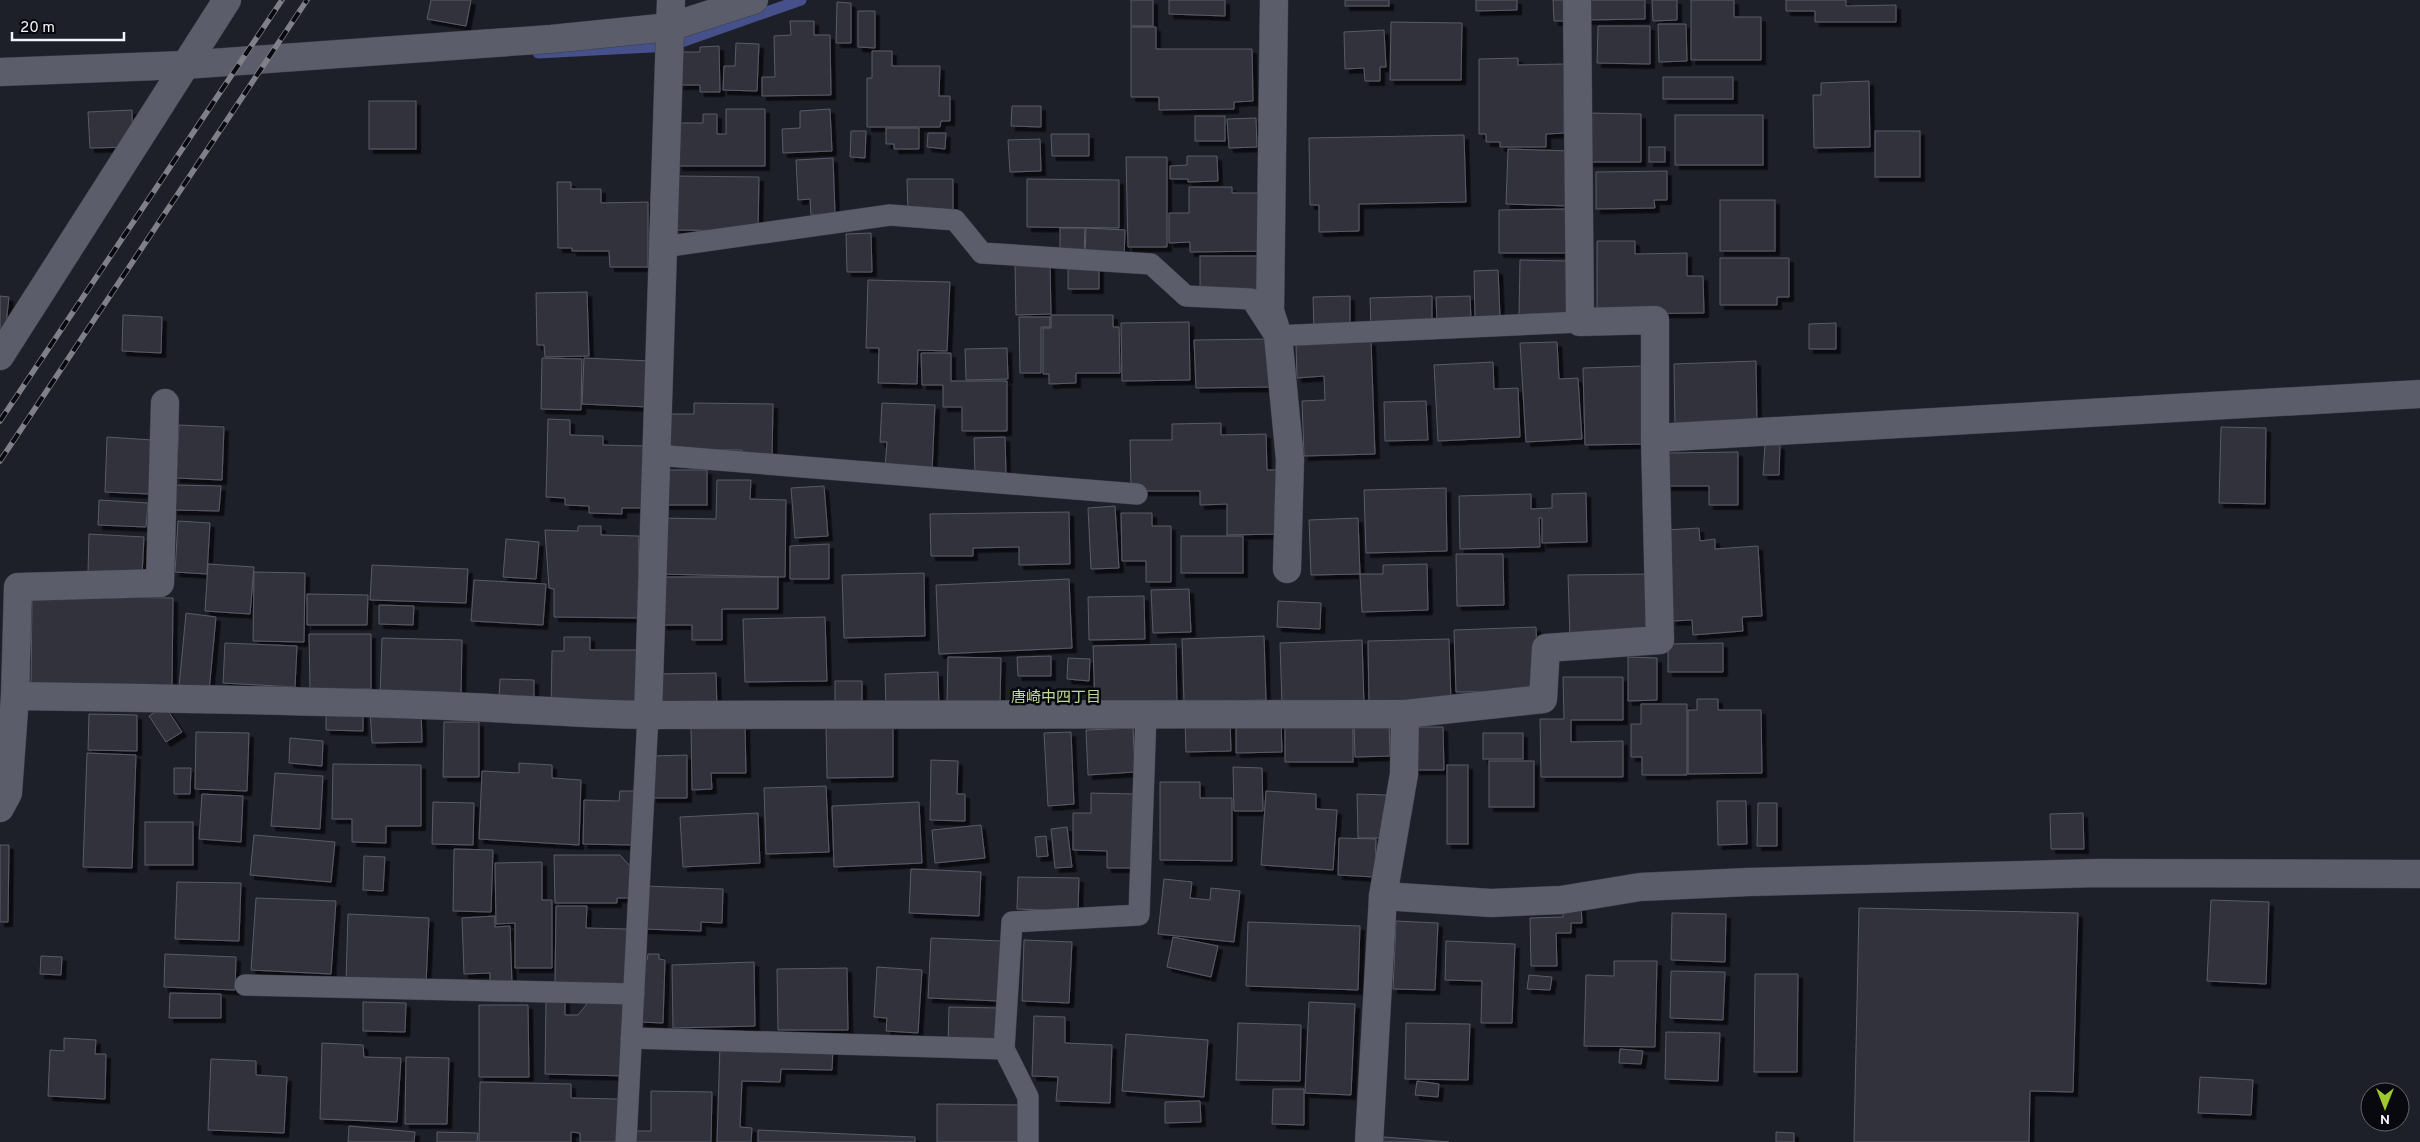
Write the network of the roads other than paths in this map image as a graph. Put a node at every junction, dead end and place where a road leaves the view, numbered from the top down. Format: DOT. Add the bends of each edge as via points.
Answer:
graph roads {
  1 [pos="227,0"];
  2 [pos="671,0"];
  3 [pos="754,0"];
  4 [pos="1274,0"];
  5 [pos="1577,0"];
  6 [pos="670,27"];
  7 [pos="184,65"];
  8 [pos="0,72"];
  9 [pos="663,247"];
  10 [pos="1580,322"];
  11 [pos="1278,336"];
  12 [pos="2,349"];
  13 [pos="2420,394"];
  14 [pos="165,403"];
  15 [pos="1655,438"];
  16 [pos="656,455"];
  17 [pos="1137,494"];
  18 [pos="1287,569"];
  19 [pos="16,696"];
  20 [pos="1146,714"];
  21 [pos="1405,714"];
  22 [pos="648,715"];
  23 [pos="0,808"];
  24 [pos="2420,874"];
  25 [pos="1383,896"];
  26 [pos="245,985"];
  27 [pos="634,994"];
  28 [pos="631,1038"];
  29 [pos="1004,1050"];
  30 [pos="626,1142"];
  31 [pos="1028,1142"];
  32 [pos="1369,1142"];
  1 -- 7 [label="street"];
  2 -- 6 [label="street"];
  3 -- 6 [label="street"];
  4 -- 11 [label="street" via="1270,311"];
  5 -- 10 [label="street"];
  6 -- 7 [label="street" via="551,39"];
  6 -- 9 [label="street"];
  7 -- 8 [label="street"];
  7 -- 12 [label="street"];
  9 -- 11 [label="lane" via="890,215 955,220 982,253 1151,264 1186,296 1251,299"];
  9 -- 16 [label="street"];
  10 -- 11 [label="lane"];
  10 -- 15 [label="street" via="1655,320"];
  11 -- 18 [label="street" via="1290,460"];
  13 -- 15 [label="street"];
  14 -- 19 [label="street" via="160,583 18,587"];
  15 -- 21 [label="street" via="1660,640 1546,648 1543,699"];
  16 -- 17 [label="lane"];
  16 -- 22 [label="street"];
  19 -- 22 [label="street" via="295,700"];
  19 -- 23 [label="street" via="8,793"];
  20 -- 21 [label="street"];
  20 -- 22 [label="street"];
  20 -- 29 [label="lane" via="1139,915 1012,922"];
  21 -- 25 [label="street" via="1404,774"];
  22 -- 27 [label="lane"];
  24 -- 25 [label="street" via="2109,873 1748,882 1640,887 1561,900 1491,903"];
  25 -- 32 [label="street"];
  26 -- 27 [label="lane"];
  27 -- 28 [label="lane"];
  28 -- 29 [label="lane"];
  28 -- 30 [label="lane"];
  29 -- 31 [label="lane" via="1028,1097"];
}
